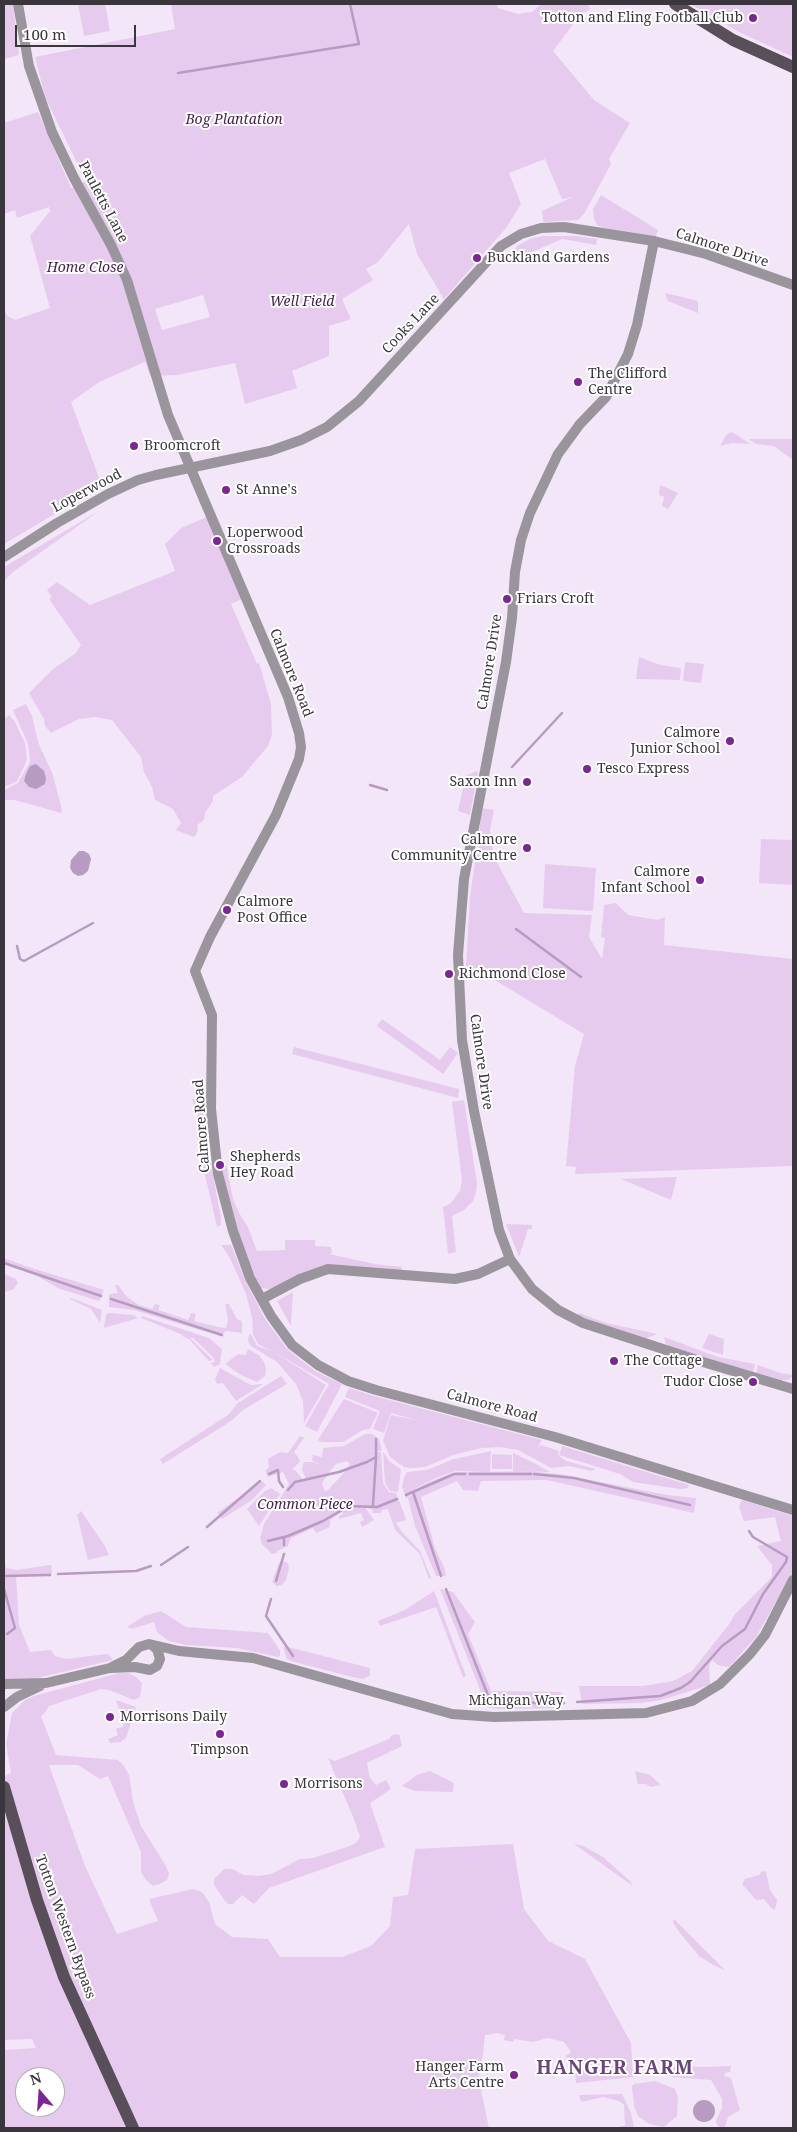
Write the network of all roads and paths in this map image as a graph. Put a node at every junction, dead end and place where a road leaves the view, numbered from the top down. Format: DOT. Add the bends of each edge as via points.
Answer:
graph roads {
  1 [pos="18,4"];
  2 [pos="675,4"];
  3 [pos="793,67"];
  4 [pos="654,241"];
  5 [pos="793,285"];
  6 [pos="190,468"];
  7 [pos="4,557"];
  8 [pos="510,1259"];
  9 [pos="262,1299"];
  10 [pos="793,1389"];
  11 [pos="793,1510"];
  12 [pos="793,1580"];
  13 [pos="152,1646"];
  14 [pos="135,1652"];
  15 [pos="185,1652"];
  16 [pos="158,1663"];
  17 [pos="110,1668"];
  18 [pos="140,1668"];
  19 [pos="46,1683"];
  20 [pos="4,1684"];
  21 [pos="4,1707"];
  22 [pos="4,1787"];
  23 [pos="133,2128"];
  1 -- 6 [label="street, Pauletts Lane" via="25,52 38,96 70,170 112,245 127,280 166,410"];
  2 -- 3 [label="main road" via="733,40"];
  4 -- 5 [label="street, Calmore Drive" via="706,254"];
  4 -- 6 [label="street, Cooks Lane" via="564,227 541,228 511,238 341,417 316,434 282,448"];
  4 -- 8 [label="street, Calmore Drive" via="628,354 606,396 558,454 526,525 516,572 506,662 464,879 458,955 462,1040 496,1218"];
  6 -- 7 [label="street, Loperwood" via="146,477 122,487 39,533"];
  6 -- 9 [label="street, Calmore Road" via="288,697 301,747 299,759 270,826 227,904 195,972 212,1015 211,1109 218,1174 238,1248"];
  8 -- 9 [label="street" via="478,1274 455,1278 328,1269 306,1276"];
  8 -- 10 [label="street, Calmore Drive" via="542,1297 583,1323"];
  9 -- 11 [label="street, Calmore Road" via="292,1345 318,1365 348,1381 554,1437"];
  12 -- 15 [label="street, Michigan Way" via="764,1635 720,1684 692,1701 646,1713 494,1717 452,1714 253,1658"];
  13 -- 14 [label="street" via="142,1645"];
  13 -- 15 [label="street, Michigan Way"];
  13 -- 16 [label="street" via="159,1652"];
  14 -- 17 [label="street"];
  14 -- 18 [label="street" via="135,1662"];
  15 -- 16 [label="street, Michigan Way"];
  16 -- 18 [label="street" via="150,1670"];
  17 -- 18 [label="street"];
  17 -- 19 [label="street"];
  19 -- 20 [label="street"];
  19 -- 21 [label="street"];
  22 -- 23 [label="main road, Totton Western Bypass" via="36,1900 64,1977"];
}
